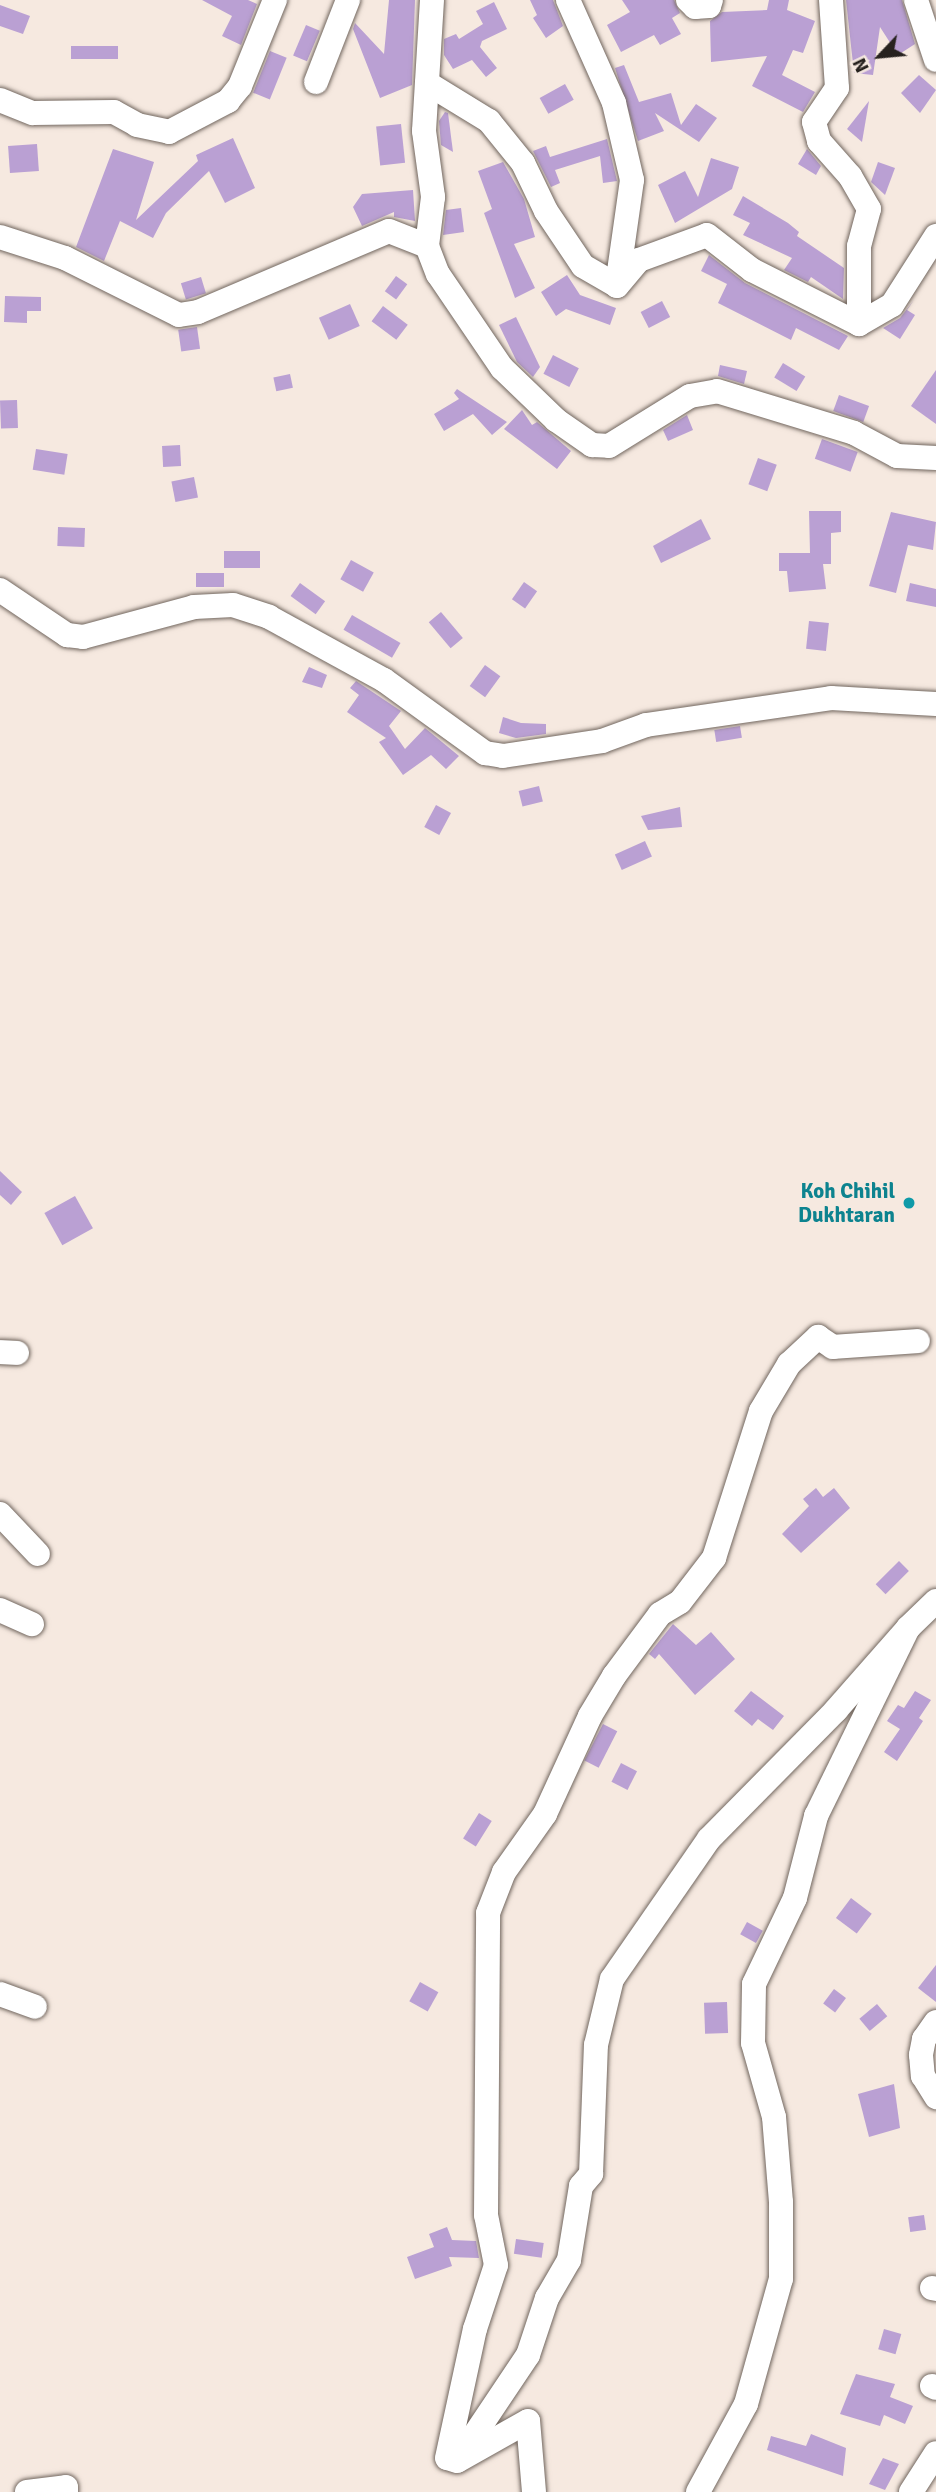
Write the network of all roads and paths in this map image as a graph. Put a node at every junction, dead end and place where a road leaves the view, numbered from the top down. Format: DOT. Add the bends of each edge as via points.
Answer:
graph roads {
  1 [pos="275,0"];
  2 [pos="348,0"];
  3 [pos="432,0"];
  4 [pos="568,0"];
  5 [pos="688,0"];
  6 [pos="711,0"];
  7 [pos="831,0"];
  8 [pos="916,0"];
  9 [pos="936,60"];
  10 [pos="316,82"];
  11 [pos="427,83"];
  12 [pos="0,100"];
  13 [pos="936,236"];
  14 [pos="0,237"];
  15 [pos="427,246"];
  16 [pos="617,286"];
  17 [pos="859,324"];
  18 [pos="936,458"];
  19 [pos="0,590"];
  20 [pos="936,704"];
  21 [pos="918,1341"];
  22 [pos="0,1514"];
  23 [pos="38,1554"];
  24 [pos="936,1601"];
  25 [pos="0,1611"];
  26 [pos="32,1624"];
  27 [pos="908,1628"];
  28 [pos="0,1994"];
  29 [pos="35,2007"];
  30 [pos="936,2022"];
  31 [pos="929,2051"];
  32 [pos="936,2097"];
  33 [pos="936,2453"];
  34 [pos="457,2461"];
  35 [pos="27,2492"];
  36 [pos="66,2492"];
  37 [pos="534,2492"];
  38 [pos="698,2492"];
  39 [pos="911,2492"];
  1 -- 12 [label="street" via="240,86 228,101 169,132 137,125 114,112 33,113"];
  2 -- 10 [label="street"];
  3 -- 11 [label="street"];
  4 -- 16 [label="street" via="614,103 632,180"];
  5 -- 6 [label="street" via="695,7 709,6"];
  7 -- 17 [label="street" via="837,88 814,122 820,141 869,209 859,246"];
  8 -- 9 [label="street"];
  11 -- 15 [label="street" via="424,131 433,197"];
  11 -- 16 [label="street" via="489,121 523,163 546,211 583,266"];
  13 -- 17 [label="street" via="892,305"];
  14 -- 15 [label="street" via="65,258 179,316 389,231"];
  15 -- 18 [label="street" via="439,274 502,368 556,420 592,445 609,446 690,397 717,391 854,433 897,456"];
  16 -- 17 [label="street" via="639,261 707,235 752,270"];
  19 -- 20 [label="street" via="66,635 83,637 194,607 233,605 269,617 384,680 485,753 503,756 602,741 646,725 831,698"];
  21 -- 34 [label="street" via="833,1347 817,1336 789,1364 761,1411 714,1558 680,1602 660,1614 614,1676 590,1716 545,1814 500,1882 488,1913 485,1962 486,2216 496,2265 451,2426 447,2458"];
  22 -- 23 [label="street"];
  24 -- 27 [label="street"];
  25 -- 26 [label="street"];
  27 -- 34 [label="street" via="836,1710 709,1839 612,1979 596,2045 591,2174 581,2186 569,2260 551,2290 528,2355"];
  27 -- 38 [label="street" via="816,1816 795,1898 754,1984 753,2043 774,2118 781,2279 746,2404"];
  28 -- 29 [label="street"];
  30 -- 31 [label="street"];
  31 -- 32 [label="street" via="923,2076"];
  33 -- 39 [label="street" via="925,2463"];
  34 -- 37 [label="street" via="528,2421"];
  35 -- 36 [label="street" via="66,2487"];
}
